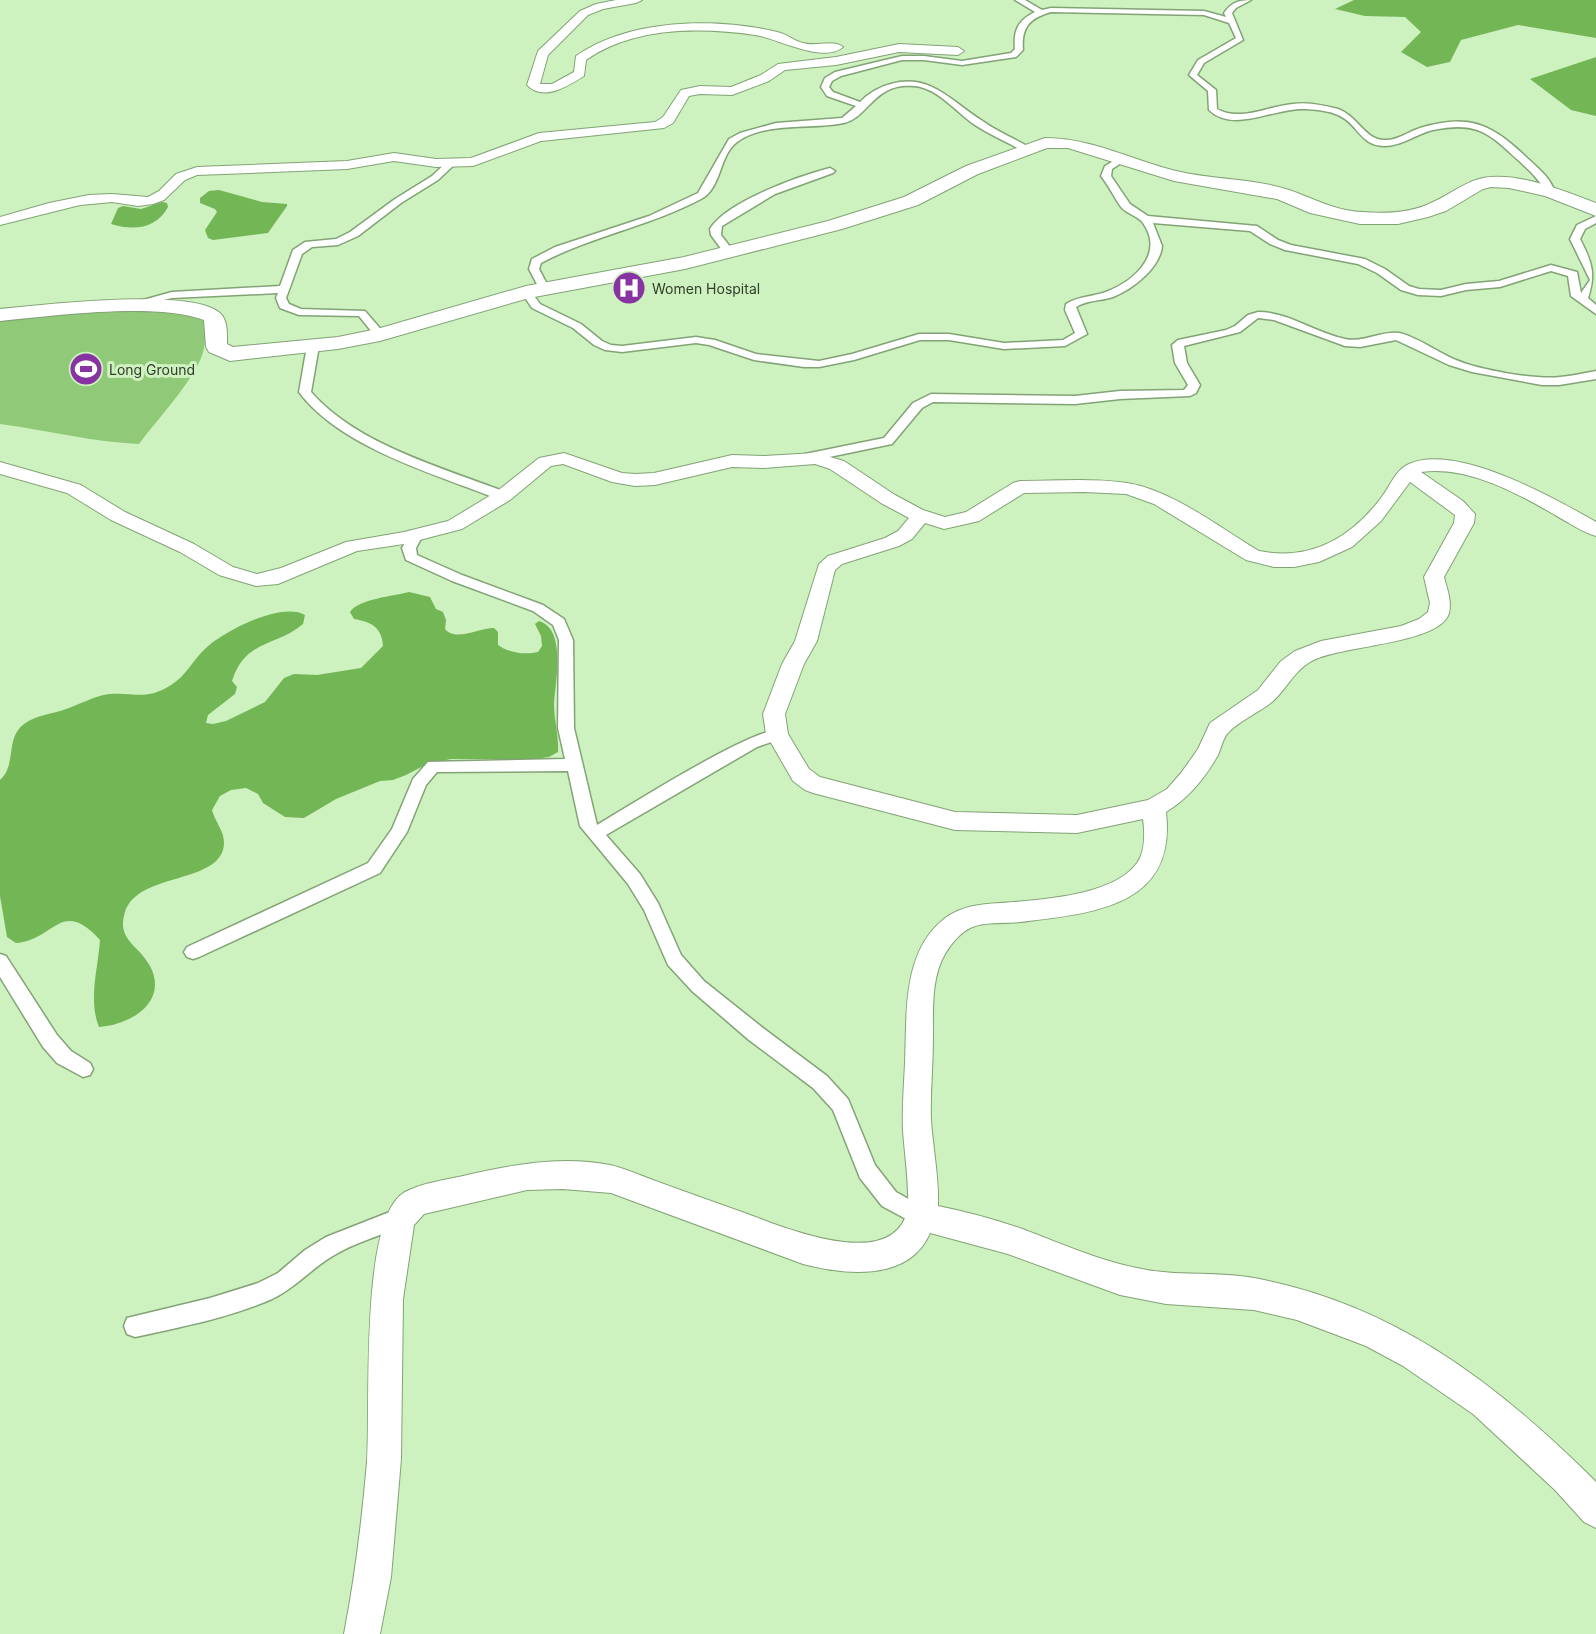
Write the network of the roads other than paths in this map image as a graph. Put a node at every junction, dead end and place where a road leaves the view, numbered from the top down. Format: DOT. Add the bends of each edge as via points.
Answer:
graph roads {
  1 [pos="636,0"];
  2 [pos="1019,0"];
  3 [pos="1247,0"];
  4 [pos="1042,13"];
  5 [pos="1231,21"];
  6 [pos="1021,24"];
  7 [pos="977,51"];
  8 [pos="860,105"];
  9 [pos="1026,149"];
  10 [pos="1122,159"];
  11 [pos="450,164"];
  12 [pos="830,171"];
  13 [pos="1550,192"];
  14 [pos="1596,213"];
  15 [pos="1145,219"];
  16 [pos="0,221"];
  17 [pos="729,252"];
  18 [pos="283,289"];
  19 [pos="535,290"];
  20 [pos="1585,303"];
  21 [pos="126,306"];
  22 [pos="1596,311"];
  23 [pos="0,315"];
  24 [pos="380,336"];
  25 [pos="313,346"];
  26 [pos="1596,375"];
  27 [pos="805,458"];
  28 [pos="0,468"];
  29 [pos="1408,472"];
  30 [pos="503,496"];
  31 [pos="921,516"];
  32 [pos="1596,530"];
  33 [pos="416,536"];
  34 [pos="777,734"];
  35 [pos="573,765"];
  36 [pos="1154,808"];
  37 [pos="595,834"];
  38 [pos="193,952"];
  39 [pos="0,961"];
  40 [pos="83,1070"];
  41 [pos="921,1217"];
  42 [pos="400,1218"];
  43 [pos="135,1326"];
  44 [pos="1596,1510"];
  45 [pos="362,1634"];
  1 -- 11 [label="street" via="591,9 579,17 542,54 533,85 543,89 557,86 580,73 580,59 595,48 657,31 747,31 775,35 809,48 906,41 963,51 899,48 782,67 732,91 685,93 668,120 652,127 539,137 486,159"];
  2 -- 4 [label="street"];
  3 -- 5 [label="street" via="1230,10"];
  4 -- 5 [label="street" via="1060,9 1174,12 1211,14"];
  4 -- 6 [label="street"];
  5 -- 13 [label="street" via="1240,38 1203,59 1193,75 1210,88 1213,110 1220,115 1237,117 1287,107 1314,107 1350,118 1363,136 1385,143 1439,127 1482,129 1493,133 1537,172"];
  6 -- 7 [label="street" via="1008,44 996,51"];
  6 -- 8 [label="street" via="1017,35 1019,50 1013,56 962,63 902,58 828,80 825,87 830,94"];
  8 -- 9 [label="street" via="881,90 917,83 933,89 980,123"];
  8 -- 19 [label="street" via="853,116 844,120 776,126 737,138 701,195 653,218 558,249 536,261"];
  9 -- 10 [label="highway" via="1045,143 1069,143"];
  9 -- 17 [label="highway" via="894,207"];
  10 -- 13 [label="highway" via="1193,180 1282,194 1317,209 1360,218 1398,218 1421,213 1477,185 1491,183"];
  10 -- 15 [label="street" via="1108,168 1106,176 1119,189 1124,203"];
  11 -- 16 [label="street" via="399,157 347,165 197,171 179,176 150,201 92,200"];
  11 -- 18 [label="street" via="354,234 338,242 315,243 302,249 295,256"];
  12 -- 17 [label="street" via="750,203 718,224 716,236"];
  13 -- 14 [label="highway"];
  14 -- 20 [label="street" via="1575,239 1595,279 1583,295"];
  15 -- 19 [label="street" via="1157,243 1154,258 1116,291 1070,306 1081,334 1065,343 1004,346 949,337 920,337 854,357 811,364 762,358 696,340 609,348 577,326 536,306"];
  15 -- 20 [label="street" via="1253,228 1280,245 1360,261 1418,292 1500,284 1545,268 1558,268 1573,274 1575,294"];
  17 -- 19 [label="highway" via="618,277"];
  18 -- 21 [label="street" via="172,295"];
  18 -- 24 [label="street" via="282,303 294,311 362,313"];
  19 -- 24 [label="highway"];
  20 -- 22 [label="street"];
  21 -- 23 [label="highway"];
  21 -- 25 [label="highway" via="179,309 212,317 217,347 230,354"];
  24 -- 25 [label="highway"];
  25 -- 30 [label="street" via="305,392 318,408 356,435"];
  26 -- 27 [label="street" via="1558,381 1505,375 1453,363 1398,336 1354,344 1259,314 1238,329 1178,345 1181,363 1194,386 1186,393 1075,400 931,398 917,404 888,441"];
  27 -- 30 [label="street" via="723,462 655,479 635,480 573,460 554,458"];
  27 -- 31 [label="street" via="837,465"];
  28 -- 33 [label="street" via="74,489 226,571 256,580 271,579 353,546"];
  29 -- 31 [label="street" via="1388,501 1351,541 1322,555 1302,559 1267,560 1253,556 1161,500 1128,489 1020,487 972,517 944,523"];
  29 -- 32 [label="street" via="1439,466 1473,473 1525,491"];
  29 -- 36 [label="street" via="1465,514 1464,523 1434,577 1440,603 1438,615 1405,632 1322,648 1302,657 1289,666 1266,695 1218,729 1189,779 1175,795"];
  30 -- 33 [label="street" via="454,525"];
  31 -- 34 [label="street" via="905,535 836,560 826,568 806,641 774,714"];
  33 -- 35 [label="street" via="409,548 411,556 538,608 559,622 566,640 565,717"];
  34 -- 36 [label="street" via="801,775 813,784 955,821 1077,824"];
  34 -- 37 [label="street" via="751,743"];
  35 -- 37 [label="street" via="588,826"];
  35 -- 38 [label="street" via="434,766 419,781 400,829 374,868"];
  36 -- 41 [label="street" via="1157,828 1149,867 1139,880 1122,891 1071,904 971,918 947,932 934,948 925,971 917,1089"];
  37 -- 41 [label="street" via="634,879 652,908 674,960 698,986 820,1082 841,1105 867,1171 889,1199"];
  39 -- 40 [label="street" via="50,1041"];
  41 -- 42 [label="street" via="917,1230 900,1248 868,1258 836,1257 803,1249 611,1179 563,1175 527,1176 443,1194 414,1203"];
  41 -- 44 [label="street" via="1008,1239 1137,1284 1190,1291 1221,1289 1294,1302 1401,1344 1458,1382 1518,1430"];
  42 -- 43 [label="street" via="350,1235 313,1257 283,1282 253,1296"];
  42 -- 45 [label="street" via="387,1299 384,1459 373,1577"];
}
